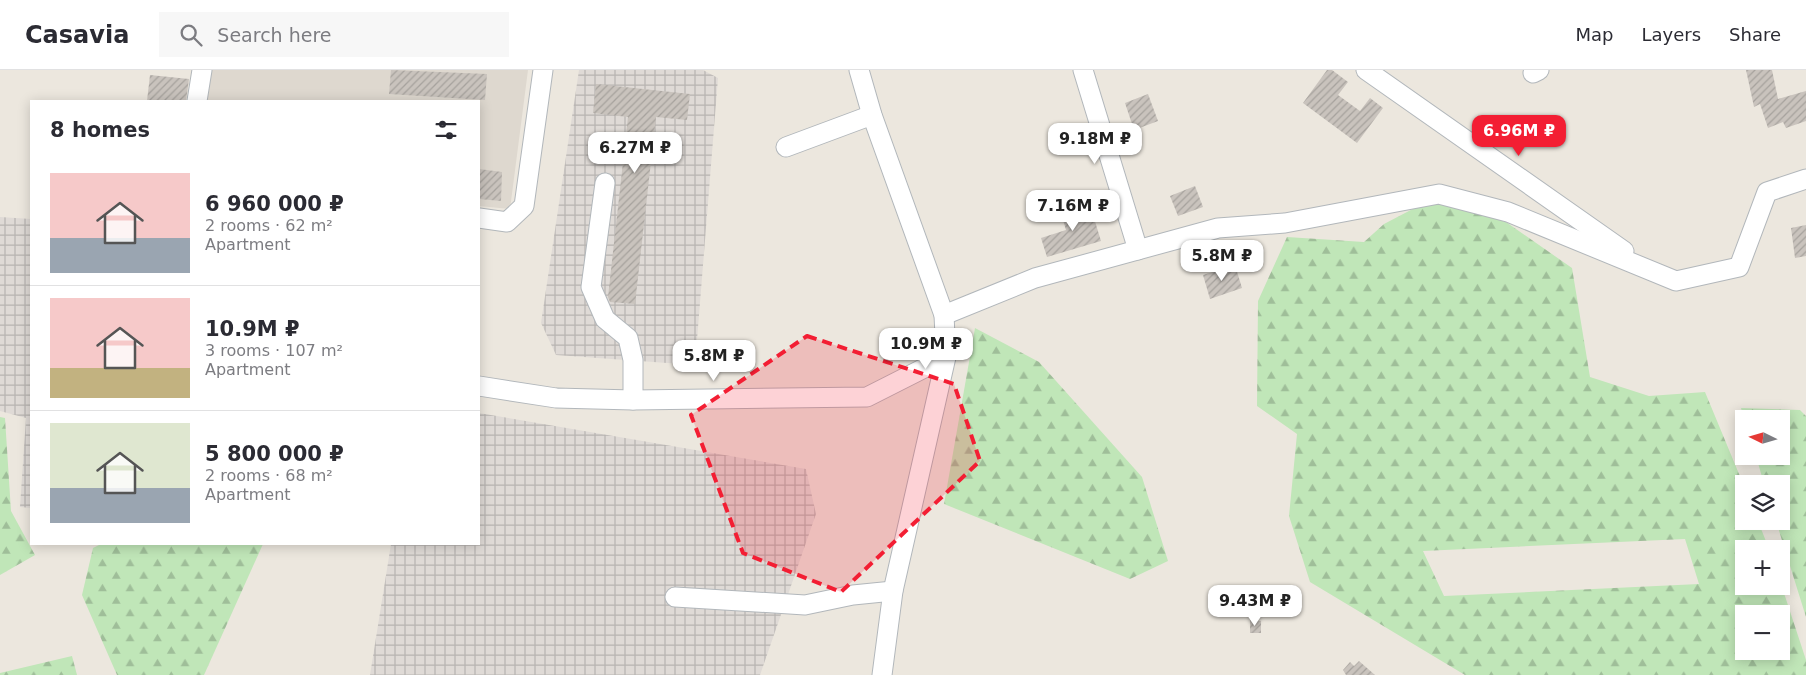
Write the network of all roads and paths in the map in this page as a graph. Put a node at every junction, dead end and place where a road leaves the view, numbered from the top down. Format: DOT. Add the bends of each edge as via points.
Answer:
graph roads {
  1 [pos="202,70"];
  2 [pos="543,70"];
  3 [pos="858,70"];
  4 [pos="1084,70"];
  5 [pos="1366,70"];
  6 [pos="198,100"];
  7 [pos="872,115"];
  8 [pos="786,148"];
  9 [pos="1806,179"];
  10 [pos="605,183"];
  11 [pos="480,218"];
  12 [pos="1138,250"];
  13 [pos="1654,272"];
  14 [pos="944,315"];
  15 [pos="946,357"];
  16 [pos="480,386"];
  17 [pos="633,400"];
  18 [pos="893,591"];
  19 [pos="675,597"];
  20 [pos="882,675"];
  1 -- 6 [label="street"];
  2 -- 11 [label="street" via="524,206 507,222"];
  3 -- 7 [label="street"];
  4 -- 12 [label="street"];
  5 -- 13 [label="street"];
  7 -- 8 [label="street"];
  7 -- 14 [label="street"];
  9 -- 13 [label="street" via="1767,192 1739,267 1676,282"];
  10 -- 17 [label="street" via="591,287 605,319 628,338 633,360"];
  12 -- 13 [label="street" via="1218,228 1284,223 1438,194 1508,212"];
  12 -- 14 [label="street" via="1035,278"];
  14 -- 15 [label="street"];
  15 -- 17 [label="street" via="867,397"];
  15 -- 18 [label="street"];
  16 -- 17 [label="street" via="556,398"];
  18 -- 19 [label="street" via="805,605"];
  18 -- 20 [label="street"];
}
